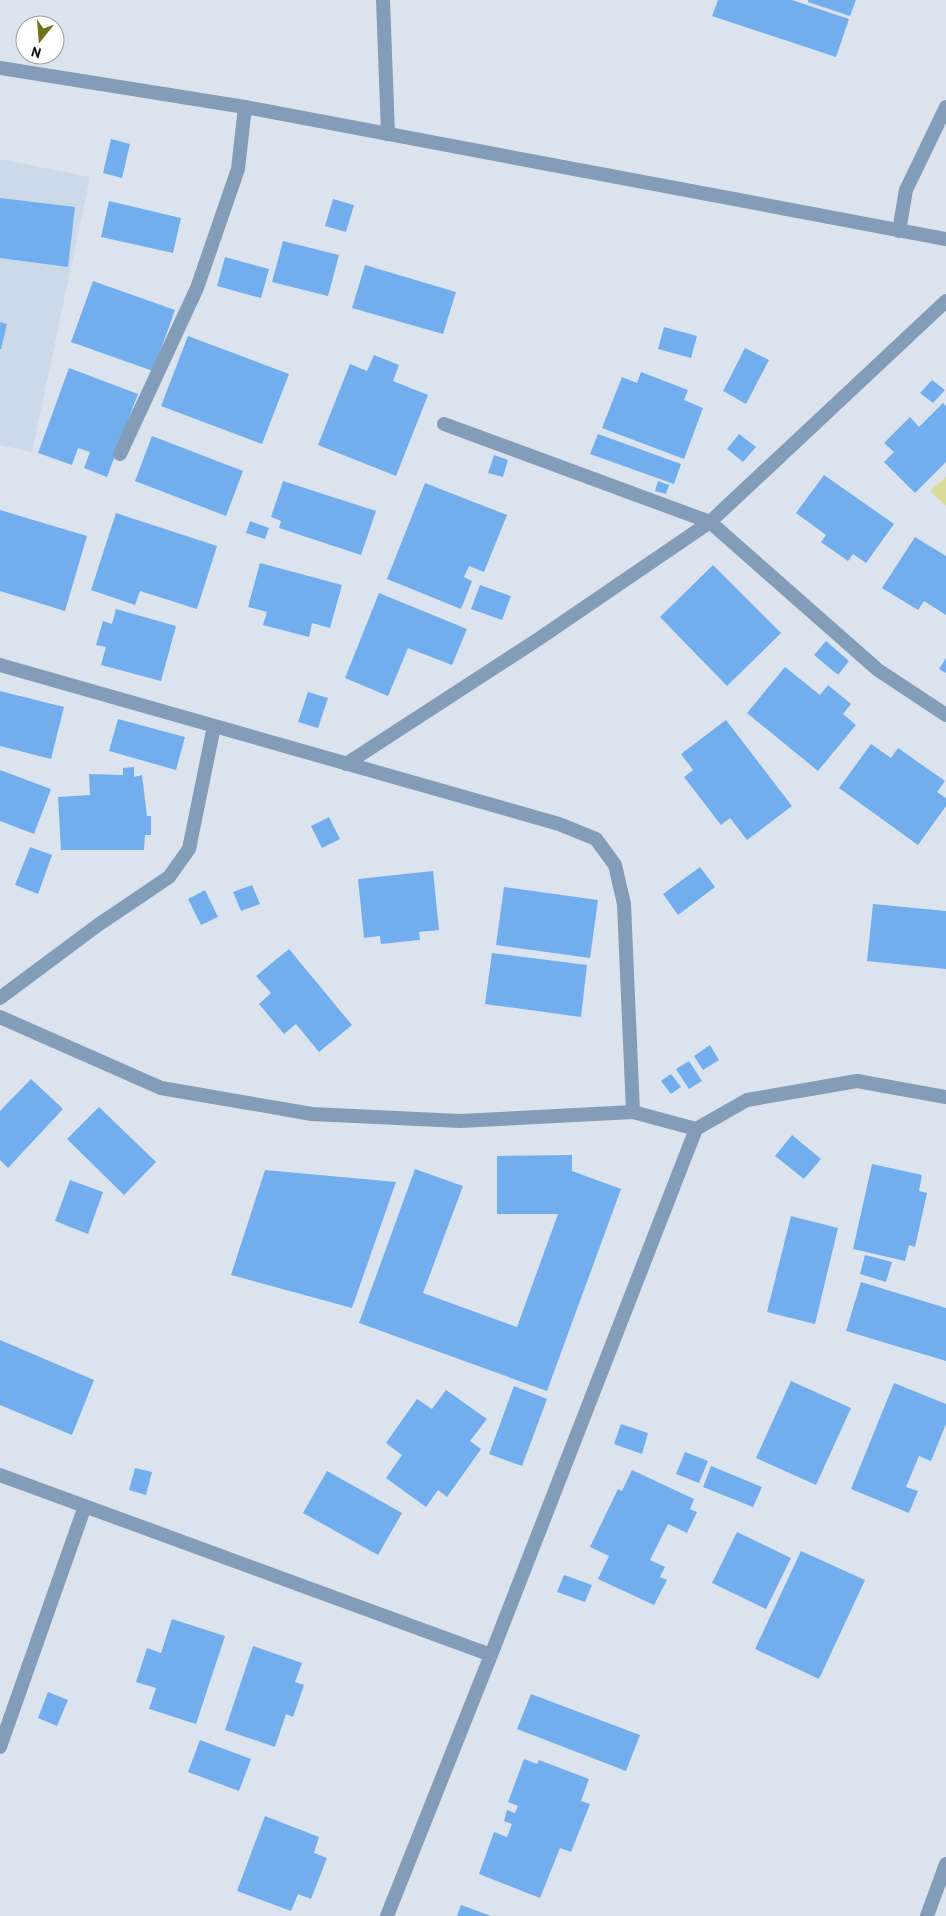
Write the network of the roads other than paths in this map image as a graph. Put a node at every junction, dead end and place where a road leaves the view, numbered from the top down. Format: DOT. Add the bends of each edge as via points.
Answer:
graph roads {
  1 [pos="383,0"];
  2 [pos="0,68"];
  3 [pos="245,107"];
  4 [pos="946,107"];
  5 [pos="388,134"];
  6 [pos="899,231"];
  7 [pos="946,240"];
  8 [pos="946,301"];
  9 [pos="444,424"];
  10 [pos="120,454"];
  11 [pos="710,522"];
  12 [pos="0,665"];
  13 [pos="946,715"];
  14 [pos="214,726"];
  15 [pos="346,764"];
  16 [pos="0,998"];
  17 [pos="0,1017"];
  18 [pos="946,1097"];
  19 [pos="633,1112"];
  20 [pos="696,1129"];
  21 [pos="0,1475"];
  22 [pos="85,1506"];
  23 [pos="491,1655"];
  24 [pos="0,1747"];
  25 [pos="946,1864"];
  26 [pos="387,1916"];
  27 [pos="927,1916"];
  1 -- 5 [label="street"];
  2 -- 3 [label="street"];
  3 -- 5 [label="street"];
  3 -- 10 [label="street" via="238,169 197,288"];
  4 -- 6 [label="street" via="906,190"];
  5 -- 6 [label="street"];
  6 -- 7 [label="street"];
  8 -- 11 [label="street"];
  9 -- 11 [label="street"];
  11 -- 13 [label="street" via="878,670"];
  11 -- 15 [label="street"];
  12 -- 14 [label="street"];
  14 -- 15 [label="street"];
  14 -- 16 [label="street" via="189,849 169,877"];
  15 -- 19 [label="street" via="559,824 596,839 614,865 624,904"];
  17 -- 19 [label="street" via="161,1088 312,1114 460,1121"];
  18 -- 20 [label="street" via="857,1081 747,1100"];
  19 -- 20 [label="street"];
  20 -- 23 [label="street"];
  21 -- 22 [label="street"];
  22 -- 23 [label="street"];
  22 -- 24 [label="street"];
  23 -- 26 [label="street"];
  25 -- 27 [label="street"];
}
